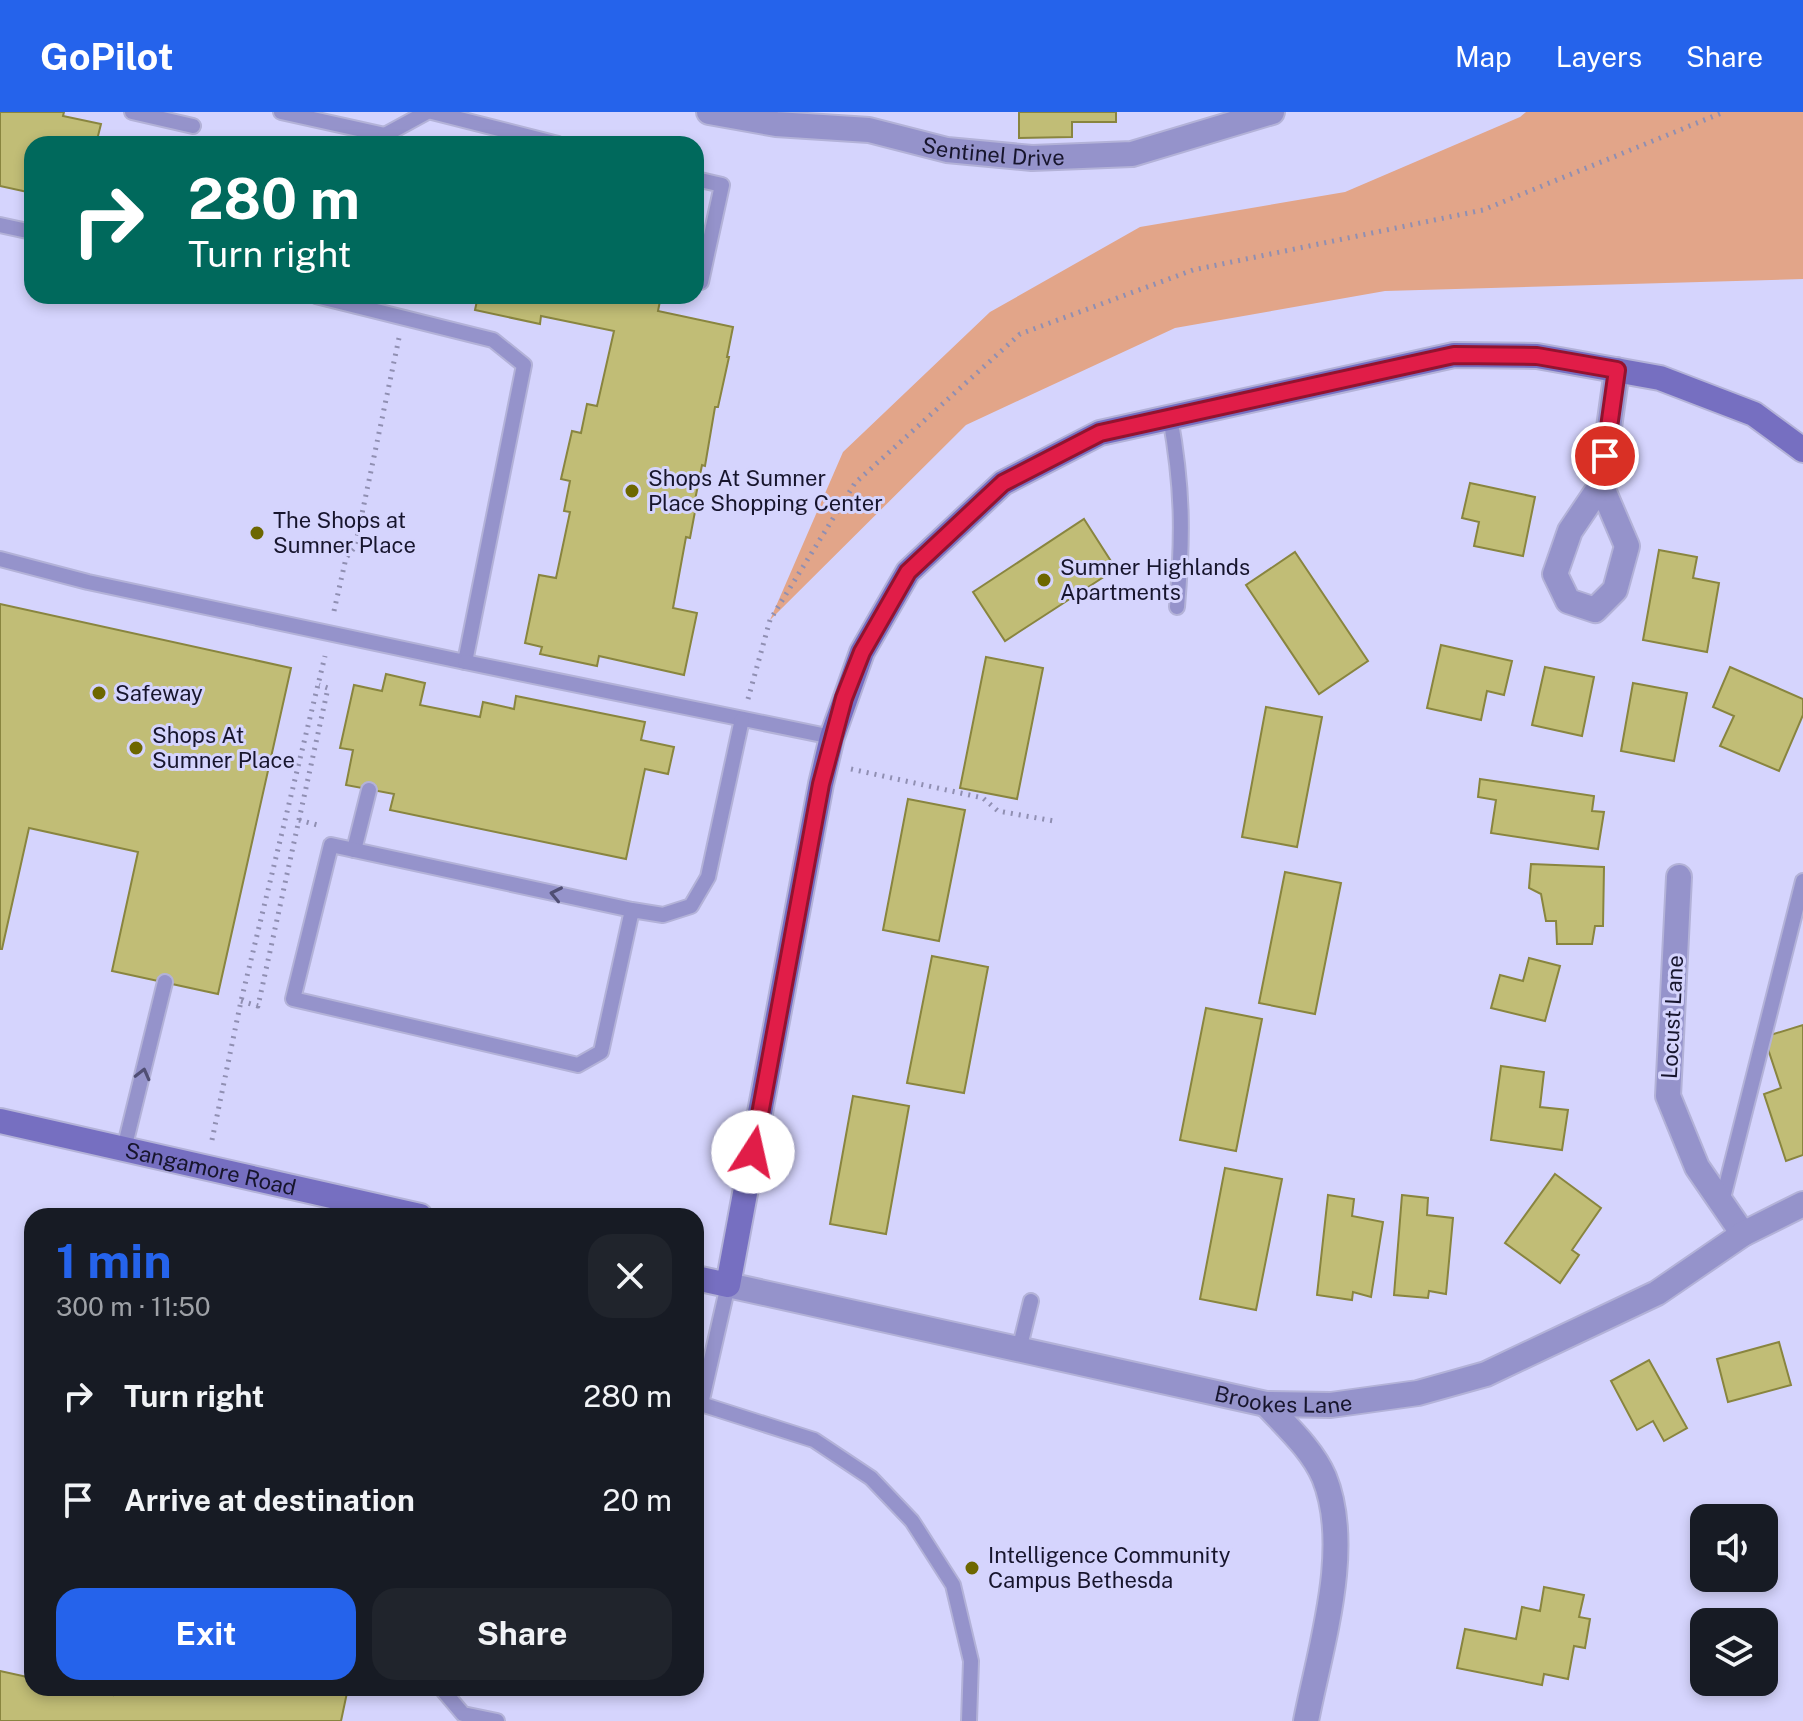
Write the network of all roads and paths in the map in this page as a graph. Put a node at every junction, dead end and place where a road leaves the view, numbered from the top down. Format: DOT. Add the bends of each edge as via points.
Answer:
graph roads {
  1 [pos="132,112"];
  2 [pos="281,112"];
  3 [pos="430,112"];
  4 [pos="709,112"];
  5 [pos="1272,112"];
  6 [pos="1724,112"];
  7 [pos="193,126"];
  8 [pos="373,136"];
  9 [pos="389,136"];
  10 [pos="526,136"];
  11 [pos="704,181"];
  12 [pos="0,225"];
  13 [pos="24,230"];
  14 [pos="704,268"];
  15 [pos="362,304"];
  16 [pos="411,318"];
  17 [pos="1617,370"];
  18 [pos="1170,417"];
  19 [pos="1803,450"];
  20 [pos="1601,485"];
  21 [pos="0,559"];
  22 [pos="1177,607"];
  23 [pos="329,633"];
  24 [pos="465,662"];
  25 [pos="319,685"];
  26 [pos="742,719"];
  27 [pos="832,737"];
  28 [pos="844,778"];
  29 [pos="369,790"];
  30 [pos="1054,821"];
  31 [pos="354,850"];
  32 [pos="1679,877"];
  33 [pos="1803,881"];
  34 [pos="632,910"];
  35 [pos="165,982"];
  36 [pos="241,1001"];
  37 [pos="0,1121"];
  38 [pos="212,1140"];
  39 [pos="124,1149"];
  40 [pos="1722,1203"];
  41 [pos="1803,1204"];
  42 [pos="385,1208"];
  43 [pos="1743,1234"];
  44 [pos="704,1280"];
  45 [pos="728,1285"];
  46 [pos="1031,1301"];
  47 [pos="1019,1350"];
  48 [pos="704,1383"];
  49 [pos="1266,1404"];
  50 [pos="704,1406"];
  51 [pos="448,1696"];
  52 [pos="497,1721"];
  53 [pos="969,1721"];
  54 [pos="1306,1721"];
  1 -- 7 [label="lane"];
  2 -- 8 [label="lane"];
  3 -- 9 [label="lane"];
  3 -- 10 [label="lane"];
  4 -- 5 [label="street, Sentinel Drive" via="776,124 869,130 947,150 1032,158 1132,154"];
  6 -- 26 [label="path" via="1483,210 1193,270 1020,334 855,483 770,620"];
  11 -- 14 [label="lane" via="722,185"];
  12 -- 13 [label="lane"];
  15 -- 16 [label="lane"];
  16 -- 23 [label="path" via="400,336 355,547 346,558"];
  16 -- 24 [label="lane" via="493,340 524,365"];
  17 -- 18 [label="street" via="1537,356 1454,355"];
  17 -- 19 [label="street" via="1660,378 1754,414"];
  17 -- 20 [label="street"];
  18 -- 22 [label="lane" via="1182,518"];
  18 -- 27 [label="street" via="1100,433 1003,483 908,572 862,652"];
  21 -- 23 [label="lane"];
  23 -- 24 [label="lane"];
  23 -- 25 [label="path"];
  24 -- 26 [label="lane"];
  25 -- 36 [label="path"];
  25 -- 36 [label="path" via="328,688 258,1006"];
  26 -- 27 [label="lane"];
  26 -- 34 [label="lane" via="703,886 691,906 663,915"];
  27 -- 45 [label="street"];
  28 -- 30 [label="path" via="846,768 983,798 998,811"];
  29 -- 31 [label="lane"];
  34 -- 31 [label="lane, one-way"];
  31 -- 34 [label="lane" via="331,845 293,999 578,1065 601,1052"];
  32 -- 40 [label="street, Locust Lane" via="1668,1096 1697,1167"];
  33 -- 40 [label="lane"];
  39 -- 35 [label="lane, one-way"];
  36 -- 38 [label="path"];
  37 -- 39 [label="street, Sangamore Road"];
  39 -- 42 [label="street, Sangamore Road"];
  40 -- 43 [label="street, Locust Lane"];
  41 -- 43 [label="street, Brookes Lane"];
  43 -- 49 [label="street, Brookes Lane" via="1657,1293 1486,1374 1418,1393 1331,1405"];
  44 -- 45 [label="street"];
  45 -- 47 [label="street, Brookes Lane"];
  45 -- 48 [label="lane"];
  46 -- 47 [label="lane"];
  47 -- 49 [label="street, Brookes Lane"];
  49 -- 54 [label="street" via="1323,1475 1335,1514 1337,1559"];
  50 -- 53 [label="lane" via="814,1440 871,1478 912,1521 953,1585 971,1661"];
  51 -- 52 [label="lane" via="463,1714"];
}
